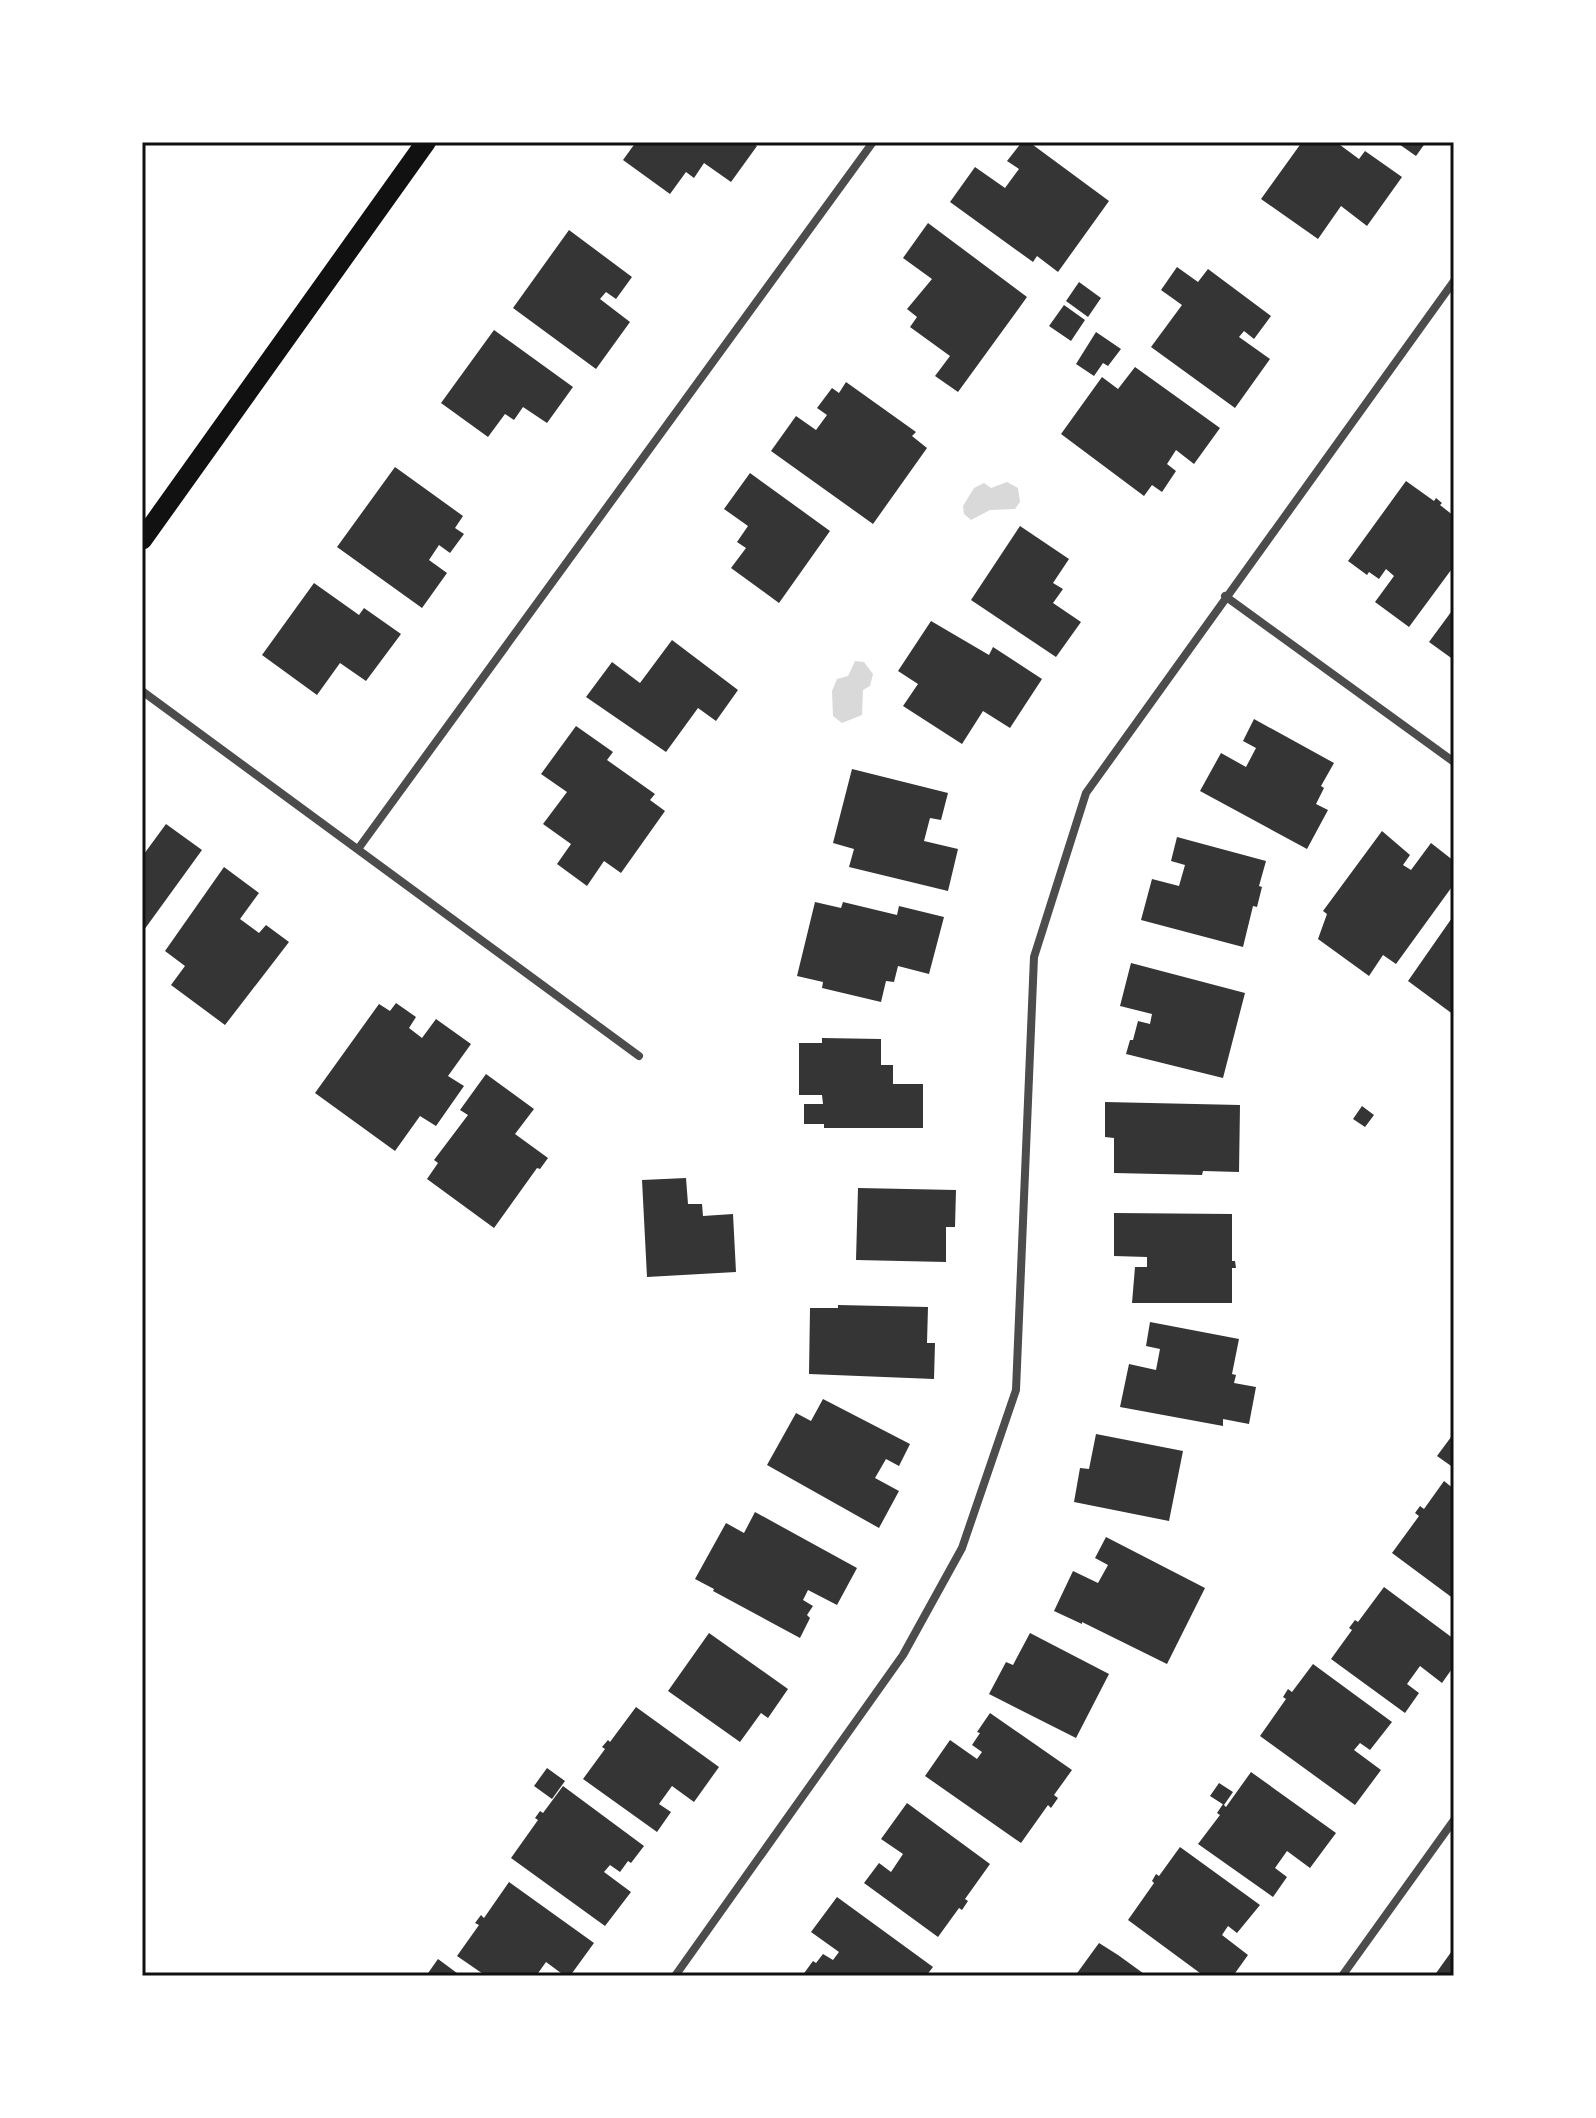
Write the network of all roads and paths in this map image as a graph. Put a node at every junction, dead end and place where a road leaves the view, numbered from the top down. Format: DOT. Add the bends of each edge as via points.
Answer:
graph roads {
  1 [pos="426,142"];
  2 [pos="873,142"];
  3 [pos="1454,281"];
  4 [pos="142,540"];
  5 [pos="1225,596"];
  6 [pos="142,691"];
  7 [pos="1454,762"];
  8 [pos="358,849"];
  9 [pos="639,1056"];
  10 [pos="1454,1820"];
  11 [pos="675,1976"];
  12 [pos="1342,1976"];
  1 -- 4 [label="main road"];
  2 -- 8 [label="street"];
  3 -- 5 [label="street"];
  5 -- 7 [label="street"];
  5 -- 11 [label="street" via="1086,793 1034,957 1016,1390 962,1548 903,1655"];
  6 -- 8 [label="street"];
  8 -- 9 [label="street"];
  10 -- 12 [label="street"];
}
